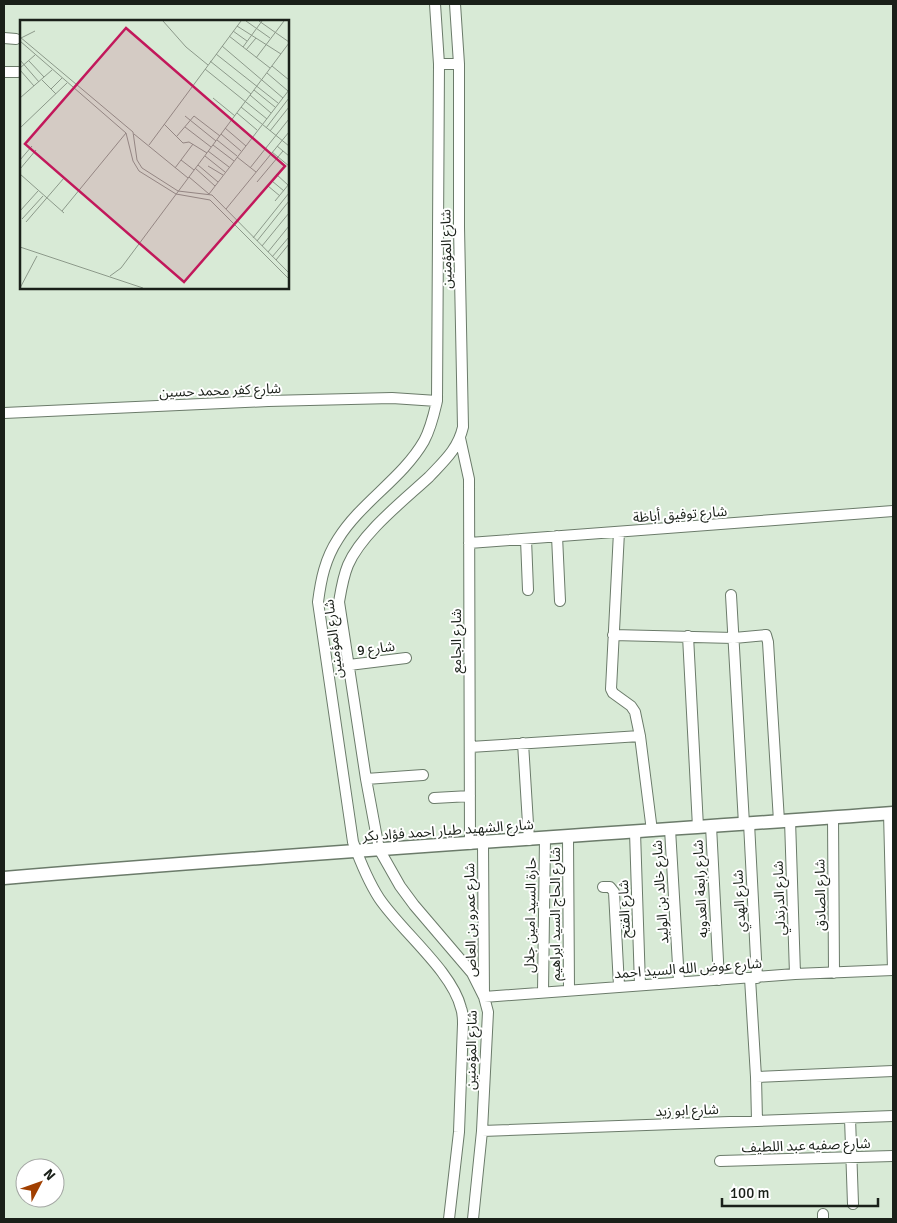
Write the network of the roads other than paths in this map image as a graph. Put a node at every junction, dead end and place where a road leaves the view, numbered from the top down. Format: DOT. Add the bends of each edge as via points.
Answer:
graph roads {
  1 [pos="435,4"];
  2 [pos="455,4"];
  3 [pos="4,38"];
  4 [pos="16,38"];
  5 [pos="439,64"];
  6 [pos="459,64"];
  7 [pos="4,72"];
  8 [pos="18,72"];
  9 [pos="437,400"];
  10 [pos="4,413"];
  11 [pos="460,438"];
  12 [pos="893,511"];
  13 [pos="619,532"];
  14 [pos="557,536"];
  15 [pos="526,539"];
  16 [pos="469,543"];
  17 [pos="528,590"];
  18 [pos="731,595"];
  19 [pos="560,601"];
  20 [pos="613,635"];
  21 [pos="688,636"];
  22 [pos="734,638"];
  23 [pos="406,658"];
  24 [pos="349,665"];
  25 [pos="640,736"];
  26 [pos="523,744"];
  27 [pos="470,747"];
  28 [pos="424,775"];
  29 [pos="366,779"];
  30 [pos="470,796"];
  31 [pos="434,798"];
  32 [pos="891,813"];
  33 [pos="833,817"];
  34 [pos="784,821"];
  35 [pos="747,824"];
  36 [pos="705,827"];
  37 [pos="670,829"];
  38 [pos="652,831"];
  39 [pos="635,832"];
  40 [pos="568,837"];
  41 [pos="545,838"];
  42 [pos="529,840"];
  43 [pos="476,843"];
  44 [pos="379,849"];
  45 [pos="356,850"];
  46 [pos="4,878"];
  47 [pos="604,887"];
  48 [pos="893,970"];
  49 [pos="834,973"];
  50 [pos="795,974"];
  51 [pos="753,978"];
  52 [pos="719,980"];
  53 [pos="679,982"];
  54 [pos="640,985"];
  55 [pos="619,986"];
  56 [pos="570,990"];
  57 [pos="543,992"];
  58 [pos="484,997"];
  59 [pos="893,1071"];
  60 [pos="756,1077"];
  61 [pos="893,1116"];
  62 [pos="850,1118"];
  63 [pos="757,1121"];
  64 [pos="482,1131"];
  65 [pos="893,1156"];
  66 [pos="852,1157"];
  67 [pos="720,1161"];
  68 [pos="853,1204"];
  69 [pos="449,1219"];
  70 [pos="473,1219"];
  1 -- 5 [label="street, شارع المؤمنين"];
  2 -- 6 [label="street, شارع المؤمنين"];
  3 -- 4 [label="street"];
  5 -- 6 [label="street"];
  5 -- 9 [label="street, شارع المؤمنين"];
  6 -- 11 [label="street, شارع المؤمنين" via="463,415"];
  7 -- 8 [label="street"];
  9 -- 10 [label="street, شارع كفر محمد حسين" via="296,400"];
  9 -- 45 [label="street, شارع المؤمنين" via="425,439 414,456 338,539 321,580 318,602"];
  11 -- 16 [label="street, شارع الجامع" via="469,478"];
  11 -- 24 [label="street, شارع المؤمنين" via="444,462 370,533 348,565 339,602"];
  12 -- 13 [label="street, شارع توفيق أباظة"];
  13 -- 14 [label="street, شارع توفيق أباظة"];
  13 -- 20 [label="street"];
  14 -- 15 [label="street, شارع توفيق أباظة"];
  14 -- 19 [label="street"];
  15 -- 16 [label="street, شارع توفيق أباظة"];
  15 -- 17 [label="street"];
  16 -- 27 [label="street, شارع الجامع"];
  18 -- 22 [label="street, شارع الهدي"];
  20 -- 21 [label="street"];
  20 -- 25 [label="street" via="611,689 635,712"];
  21 -- 22 [label="street"];
  21 -- 36 [label="street, شارع رابعة العدويه"];
  22 -- 34 [label="street, شارع الدرندلي" via="764,634 768,638"];
  22 -- 35 [label="street, شارع الهدي"];
  23 -- 24 [label="street, شارع 9"];
  24 -- 29 [label="street, شارع المؤمنين"];
  25 -- 26 [label="street"];
  25 -- 38 [label="street"];
  26 -- 27 [label="street"];
  26 -- 42 [label="street"];
  27 -- 30 [label="street, شارع الجامع"];
  28 -- 29 [label="street"];
  29 -- 44 [label="street, شارع المؤمنين"];
  30 -- 31 [label="street"];
  30 -- 43 [label="street, شارع الجامع"];
  32 -- 33 [label="street, شارع الشهيد طيار احمد فؤاد بكر"];
  32 -- 48 [label="street"];
  33 -- 34 [label="street, شارع الشهيد طيار احمد فؤاد بكر"];
  33 -- 49 [label="street, شارع الصادق"];
  34 -- 35 [label="street, شارع الشهيد طيار احمد فؤاد بكر"];
  34 -- 50 [label="street, شارع الدرندلي"];
  35 -- 36 [label="street, شارع الشهيد طيار احمد فؤاد بكر"];
  35 -- 51 [label="street, شارع الهدي"];
  36 -- 37 [label="street, شارع الشهيد طيار احمد فؤاد بكر"];
  36 -- 52 [label="street, شارع رابعة العدويه"];
  37 -- 38 [label="street, شارع الشهيد طيار احمد فؤاد بكر"];
  37 -- 53 [label="street, شارع خالد بن الوليد"];
  38 -- 39 [label="street, شارع الشهيد طيار احمد فؤاد بكر"];
  39 -- 40 [label="street, شارع الشهيد طيار احمد فؤاد بكر"];
  39 -- 54 [label="street, شارع الفتح"];
  40 -- 41 [label="street, شارع الشهيد طيار احمد فؤاد بكر"];
  40 -- 56 [label="street, شارع الحاج السيد ابراهيم"];
  41 -- 42 [label="street, شارع الشهيد طيار احمد فؤاد بكر"];
  41 -- 57 [label="street, حارة السيد امين جلال"];
  42 -- 43 [label="street, شارع الشهيد طيار احمد فؤاد بكر"];
  43 -- 44 [label="street, شارع الشهيد طيار احمد فؤاد بكر"];
  43 -- 58 [label="street, شارع عمرو بن العاص"];
  44 -- 45 [label="street, شارع الشهيد طيار احمد فؤاد بكر"];
  44 -- 58 [label="street, شارع المؤمنين" via="400,886 472,973"];
  45 -- 46 [label="street, شارع الشهيد طيار احمد فؤاد بكر"];
  45 -- 69 [label="street, شارع المؤمنين" via="380,899 442,975 462,1008 459,1132"];
  47 -- 55 [label="street" via="610,887 614,892"];
  48 -- 49 [label="street, شارع عوض الله السيد احمد"];
  49 -- 50 [label="street, شارع عوض الله السيد احمد"];
  50 -- 51 [label="street, شارع عوض الله السيد احمد"];
  51 -- 52 [label="street, شارع عوض الله السيد احمد"];
  51 -- 60 [label="street, شارع الهدي"];
  52 -- 53 [label="street, شارع عوض الله السيد احمد"];
  53 -- 54 [label="street, شارع عوض الله السيد احمد"];
  54 -- 55 [label="street, شارع عوض الله السيد احمد"];
  55 -- 56 [label="street, شارع عوض الله السيد احمد"];
  56 -- 57 [label="street, شارع عوض الله السيد احمد"];
  57 -- 58 [label="street, شارع عوض الله السيد احمد"];
  58 -- 64 [label="street, شارع المؤمنين" via="488,1012"];
  59 -- 60 [label="street"];
  60 -- 63 [label="street, شارع الهدي"];
  61 -- 62 [label="street, شارع ابو زيد"];
  62 -- 63 [label="street, شارع ابو زيد"];
  62 -- 66 [label="street"];
  63 -- 64 [label="street, شارع ابو زيد"];
  64 -- 70 [label="street, شارع المؤمنين"];
  65 -- 66 [label="street, شارع صفيه عبد اللطيف"];
  66 -- 67 [label="street, شارع صفيه عبد اللطيف"];
  66 -- 68 [label="street"];
}
